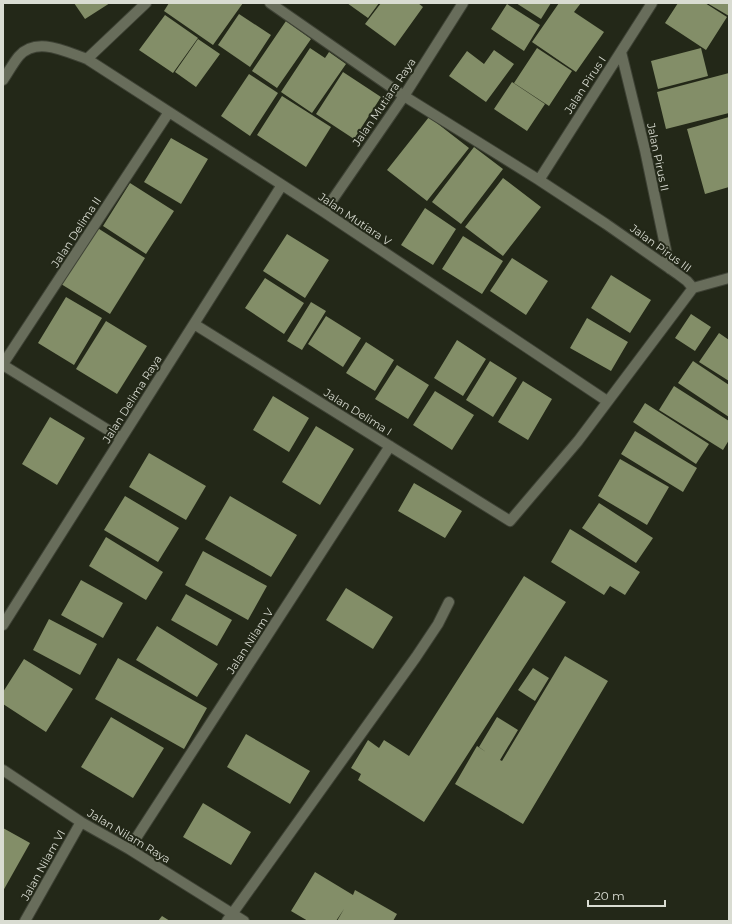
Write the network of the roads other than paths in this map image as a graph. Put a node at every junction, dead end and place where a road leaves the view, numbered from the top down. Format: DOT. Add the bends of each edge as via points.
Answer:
graph roads {
  1 [pos="146,3"];
  2 [pos="270,3"];
  3 [pos="463,3"];
  4 [pos="652,3"];
  5 [pos="621,52"];
  6 [pos="87,59"];
  7 [pos="3,80"];
  8 [pos="404,96"];
  9 [pos="169,112"];
  10 [pos="539,180"];
  11 [pos="282,185"];
  12 [pos="324,212"];
  13 [pos="670,269"];
  14 [pos="729,278"];
  15 [pos="692,288"];
  16 [pos="194,324"];
  17 [pos="3,364"];
  18 [pos="607,401"];
  19 [pos="121,438"];
  20 [pos="390,446"];
  21 [pos="510,521"];
  22 [pos="449,602"];
  23 [pos="3,625"];
  24 [pos="3,770"];
  25 [pos="81,822"];
  26 [pos="129,848"];
  27 [pos="229,917"];
  28 [pos="25,921"];
  29 [pos="244,921"];
  1 -- 6 [label="street"];
  2 -- 8 [label="street, Jalan Pirus III"];
  3 -- 8 [label="street, Jalan Mutiara Raya"];
  4 -- 5 [label="street, Jalan Pirus I"];
  5 -- 10 [label="street, Jalan Pirus I"];
  5 -- 13 [label="street, Jalan Pirus II"];
  6 -- 7 [label="street, Jalan Mutiara V" via="40,46 19,56"];
  6 -- 9 [label="street, Jalan Mutiara V"];
  8 -- 10 [label="street, Jalan Pirus III"];
  8 -- 12 [label="street, Jalan Mutiara Raya"];
  9 -- 11 [label="street, Jalan Mutiara V"];
  9 -- 17 [label="street, Jalan Delima II"];
  10 -- 13 [label="street, Jalan Pirus III"];
  11 -- 12 [label="street, Jalan Mutiara V"];
  11 -- 16 [label="street, Jalan Delima Raya"];
  12 -- 18 [label="street, Jalan Mutiara V"];
  13 -- 15 [label="street, Jalan Pirus III" via="687,281"];
  14 -- 15 [label="street"];
  15 -- 18 [label="street, Jalan Pirus III"];
  16 -- 19 [label="street, Jalan Delima Raya"];
  16 -- 20 [label="street, Jalan Delima I"];
  17 -- 19 [label="street"];
  18 -- 21 [label="street, Jalan Pirus III" via="578,441"];
  19 -- 23 [label="street, Jalan Delima Raya"];
  20 -- 21 [label="street, Jalan Delima I"];
  20 -- 26 [label="street, Jalan Nilam V"];
  22 -- 27 [label="street" via="416,657"];
  24 -- 25 [label="street, Jalan Nilam Raya"];
  25 -- 26 [label="street, Jalan Nilam Raya"];
  25 -- 28 [label="street, Jalan Nilam VI"];
  26 -- 27 [label="street, Jalan Nilam Raya"];
  27 -- 29 [label="street, Jalan Nilam Raya"];
}
